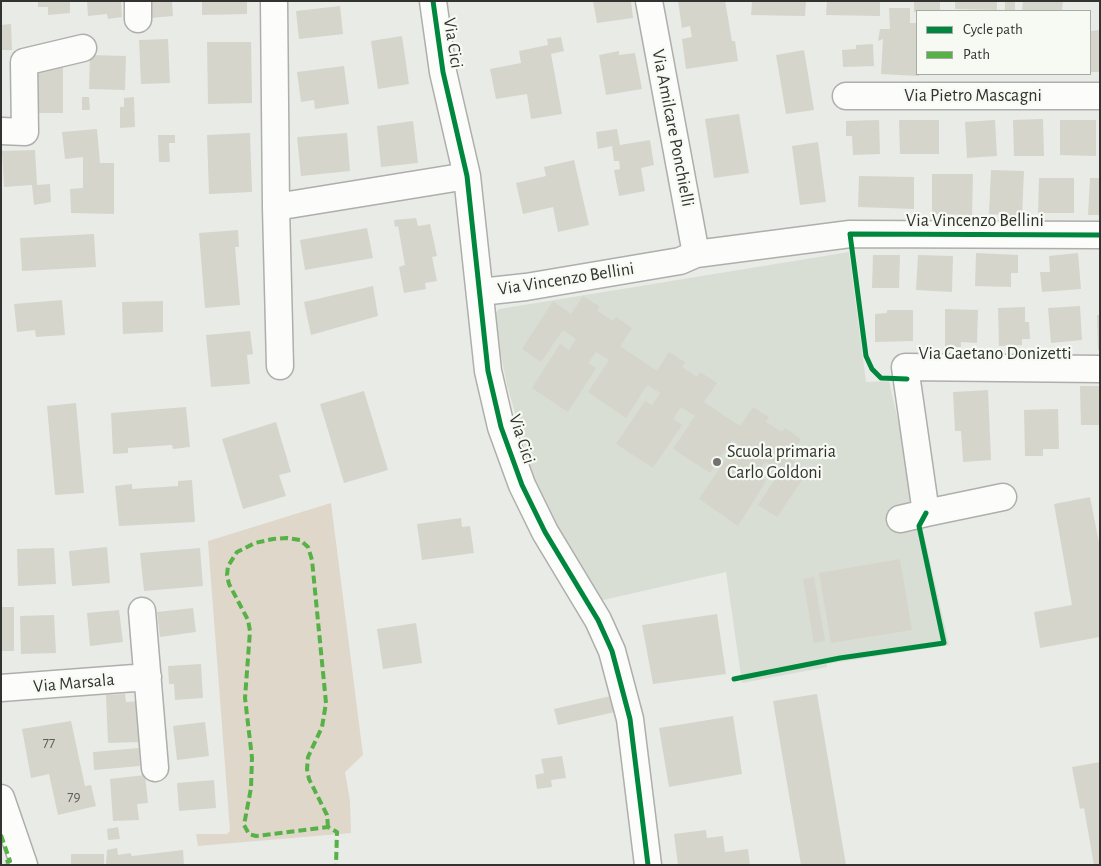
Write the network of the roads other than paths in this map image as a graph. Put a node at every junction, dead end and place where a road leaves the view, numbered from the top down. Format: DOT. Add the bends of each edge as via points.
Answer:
graph roads {
  1 [pos="274,1"];
  2 [pos="432,1"];
  3 [pos="649,1"];
  4 [pos="83,48"];
  5 [pos="846,96"];
  6 [pos="1100,96"];
  7 [pos="1,131"];
  8 [pos="467,176"];
  9 [pos="276,207"];
  10 [pos="1100,235"];
  11 [pos="696,254"];
  12 [pos="480,292"];
  13 [pos="280,366"];
  14 [pos="1100,369"];
  15 [pos="1003,497"];
  16 [pos="926,513"];
  17 [pos="900,519"];
  18 [pos="142,611"];
  19 [pos="148,677"];
  20 [pos="1,688"];
  21 [pos="155,768"];
  22 [pos="1,798"];
  23 [pos="24,865"];
  24 [pos="648,865"];
  1 -- 9 [label="street"];
  2 -- 8 [label="street, Via Cici" via="443,72"];
  3 -- 11 [label="street, Via Amilcare Ponchielli"];
  4 -- 7 [label="street" via="24,62 25,132"];
  5 -- 6 [label="street, Via Pietro Mascagni"];
  8 -- 9 [label="street"];
  8 -- 12 [label="street, Via Cici"];
  9 -- 13 [label="street"];
  10 -- 11 [label="street, Via Vincenzo Bellini" via="850,234"];
  11 -- 12 [label="street, Via Vincenzo Bellini" via="680,261"];
  12 -- 24 [label="street, Via Cici" via="488,371 522,485 545,532 598,620 623,688 636,758"];
  14 -- 16 [label="street, Via Gaetano Donizetti" via="905,368"];
  15 -- 16 [label="street"];
  16 -- 17 [label="street"];
  18 -- 19 [label="street"];
  19 -- 20 [label="street, Via Marsala"];
  19 -- 21 [label="street"];
  22 -- 23 [label="street"];
}
